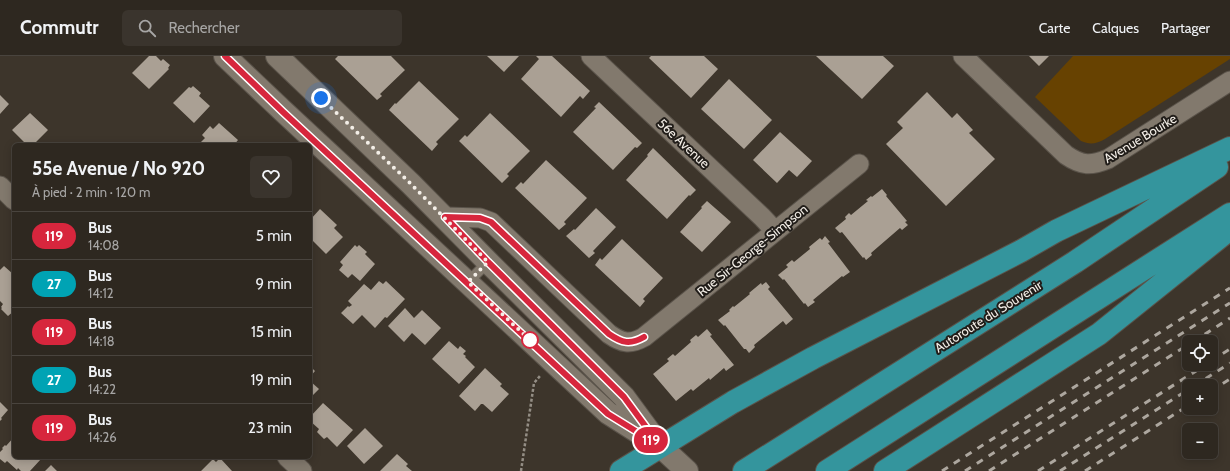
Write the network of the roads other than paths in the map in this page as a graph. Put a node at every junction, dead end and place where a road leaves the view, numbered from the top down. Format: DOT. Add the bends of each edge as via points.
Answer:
graph roads {
  1 [pos="225,56"];
  2 [pos="277,56"];
  3 [pos="591,56"];
  4 [pos="963,56"];
  5 [pos="1230,81"];
  6 [pos="1230,148"];
  7 [pos="1230,158"];
  8 [pos="859,164"];
  9 [pos="0,186"];
  10 [pos="12,198"];
  11 [pos="1230,214"];
  12 [pos="445,217"];
  13 [pos="1230,229"];
  14 [pos="775,231"];
  15 [pos="488,262"];
  16 [pos="468,282"];
  17 [pos="660,446"];
  18 [pos="289,459"];
  19 [pos="302,471"];
  20 [pos="621,471"];
  21 [pos="687,471"];
  22 [pos="744,471"];
  23 [pos="827,471"];
  24 [pos="885,471"];
  1 -- 16 [label="street"];
  2 -- 12 [label="street"];
  3 -- 14 [label="street, 56e Avenue"];
  4 -- 5 [label="street, Avenue Bourke" via="1066,155 1075,161 1091,165 1108,159"];
  6 -- 17 [label="highway" via="1056,230 1015,254 739,398"];
  7 -- 22 [label="highway, Autoroute du Souvenir" via="1075,262"];
  8 -- 14 [label="street, Rue Sir-George-Simpson"];
  9 -- 10 [label="street"];
  11 -- 23 [label="highway"];
  12 -- 14 [label="street, Rue Sir-George-Simpson" via="480,218 491,222 609,334 624,342 644,337"];
  12 -- 15 [label="street"];
  13 -- 24 [label="highway" via="1099,334"];
  15 -- 16 [label="lane"];
  15 -- 17 [label="street" via="624,397"];
  16 -- 17 [label="street" via="608,414"];
  17 -- 20 [label="highway"];
  17 -- 21 [label="street"];
  18 -- 19 [label="street"];
}
